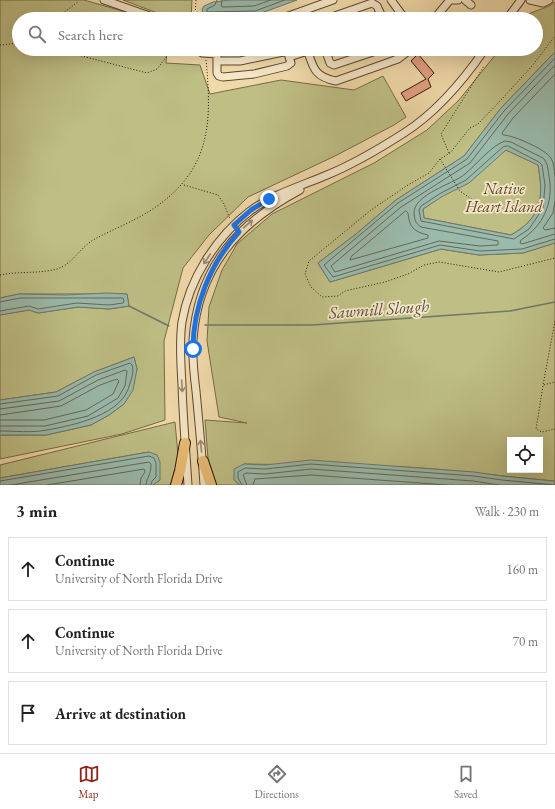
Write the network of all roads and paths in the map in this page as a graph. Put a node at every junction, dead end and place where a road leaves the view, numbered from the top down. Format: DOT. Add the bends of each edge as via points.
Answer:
graph roads {
  1 [pos="104,0"];
  2 [pos="196,0"];
  3 [pos="333,0"];
  4 [pos="391,0"];
  5 [pos="450,0"];
  6 [pos="458,0"];
  7 [pos="521,0"];
  8 [pos="530,0"];
  9 [pos="549,0"];
  10 [pos="79,1"];
  11 [pos="64,12"];
  12 [pos="138,12"];
  13 [pos="195,12"];
  14 [pos="304,12"];
  15 [pos="345,12"];
  16 [pos="379,12"];
  17 [pos="400,12"];
  18 [pos="440,12"];
  19 [pos="512,12"];
  20 [pos="555,36"];
  21 [pos="12,44"];
  22 [pos="0,45"];
  23 [pos="543,52"];
  24 [pos="81,56"];
  25 [pos="167,56"];
  26 [pos="205,56"];
  27 [pos="217,56"];
  28 [pos="221,56"];
  29 [pos="267,56"];
  30 [pos="288,56"];
  31 [pos="311,56"];
  32 [pos="328,56"];
  33 [pos="361,56"];
  34 [pos="402,56"];
  35 [pos="480,56"];
  36 [pos="540,56"];
  37 [pos="399,58"];
  38 [pos="484,66"];
  39 [pos="450,154"];
  40 [pos="440,159"];
  41 [pos="328,174"];
  42 [pos="183,184"];
  43 [pos="484,208"];
  44 [pos="234,225"];
  45 [pos="555,258"];
  46 [pos="0,275"];
  47 [pos="555,321"];
  48 [pos="555,382"];
  49 [pos="543,385"];
  50 [pos="555,429"];
  51 [pos="185,443"];
  52 [pos="203,460"];
  53 [pos="176,485"];
  54 [pos="188,485"];
  55 [pos="204,485"];
  56 [pos="211,485"];
  1 -- 12 [label="street"];
  2 -- 13 [label="path"];
  3 -- 14 [label="street"];
  4 -- 17 [label="street"];
  5 -- 6 [label="street"];
  5 -- 18 [label="street"];
  7 -- 19 [label="street"];
  8 -- 9 [label="street" via="543,4"];
  10 -- 11 [label="path"];
  15 -- 16 [label="street" via="369,3 376,5"];
  20 -- 23 [label="path"];
  21 -- 22 [label="path"];
  24 -- 25 [label="path" via="148,74 157,69"];
  26 -- 42 [label="path" via="210,94 207,128 199,159"];
  27 -- 30 [label="street" via="219,76 234,77 289,66"];
  28 -- 29 [label="street" via="240,61"];
  31 -- 37 [label="street" via="316,72 327,79 336,80"];
  32 -- 33 [label="street" via="330,63 334,65"];
  34 -- 37 [label="street"];
  35 -- 41 [label="street" via="453,90 416,124 370,154"];
  36 -- 39 [label="path" via="478,124 461,137"];
  38 -- 39 [label="path" via="441,134"];
  39 -- 40 [label="path"];
  40 -- 43 [label="path" via="460,191"];
  40 -- 45 [label="path" via="429,173 372,210 310,261 305,274 311,287 322,296 338,296 345,291 385,282 424,265 439,262 499,272"];
  41 -- 44 [label="street" via="269,199"];
  52 -- 41 [label="street, one-way" via="193,340 201,298 208,278 223,252 243,228 276,203"];
  42 -- 44 [label="path" via="218,196"];
  42 -- 46 [label="path" via="157,207 93,240 60,268 44,272"];
  44 -- 51 [label="street, one-way" via="222,237 197,276 182,322"];
  47 -- 49 [label="path"];
  48 -- 49 [label="path"];
  49 -- 50 [label="path" via="536,429 542,432"];
  51 -- 53 [label="highway"];
  51 -- 54 [label="street"];
  52 -- 55 [label="street"];
  52 -- 56 [label="highway"];
}
